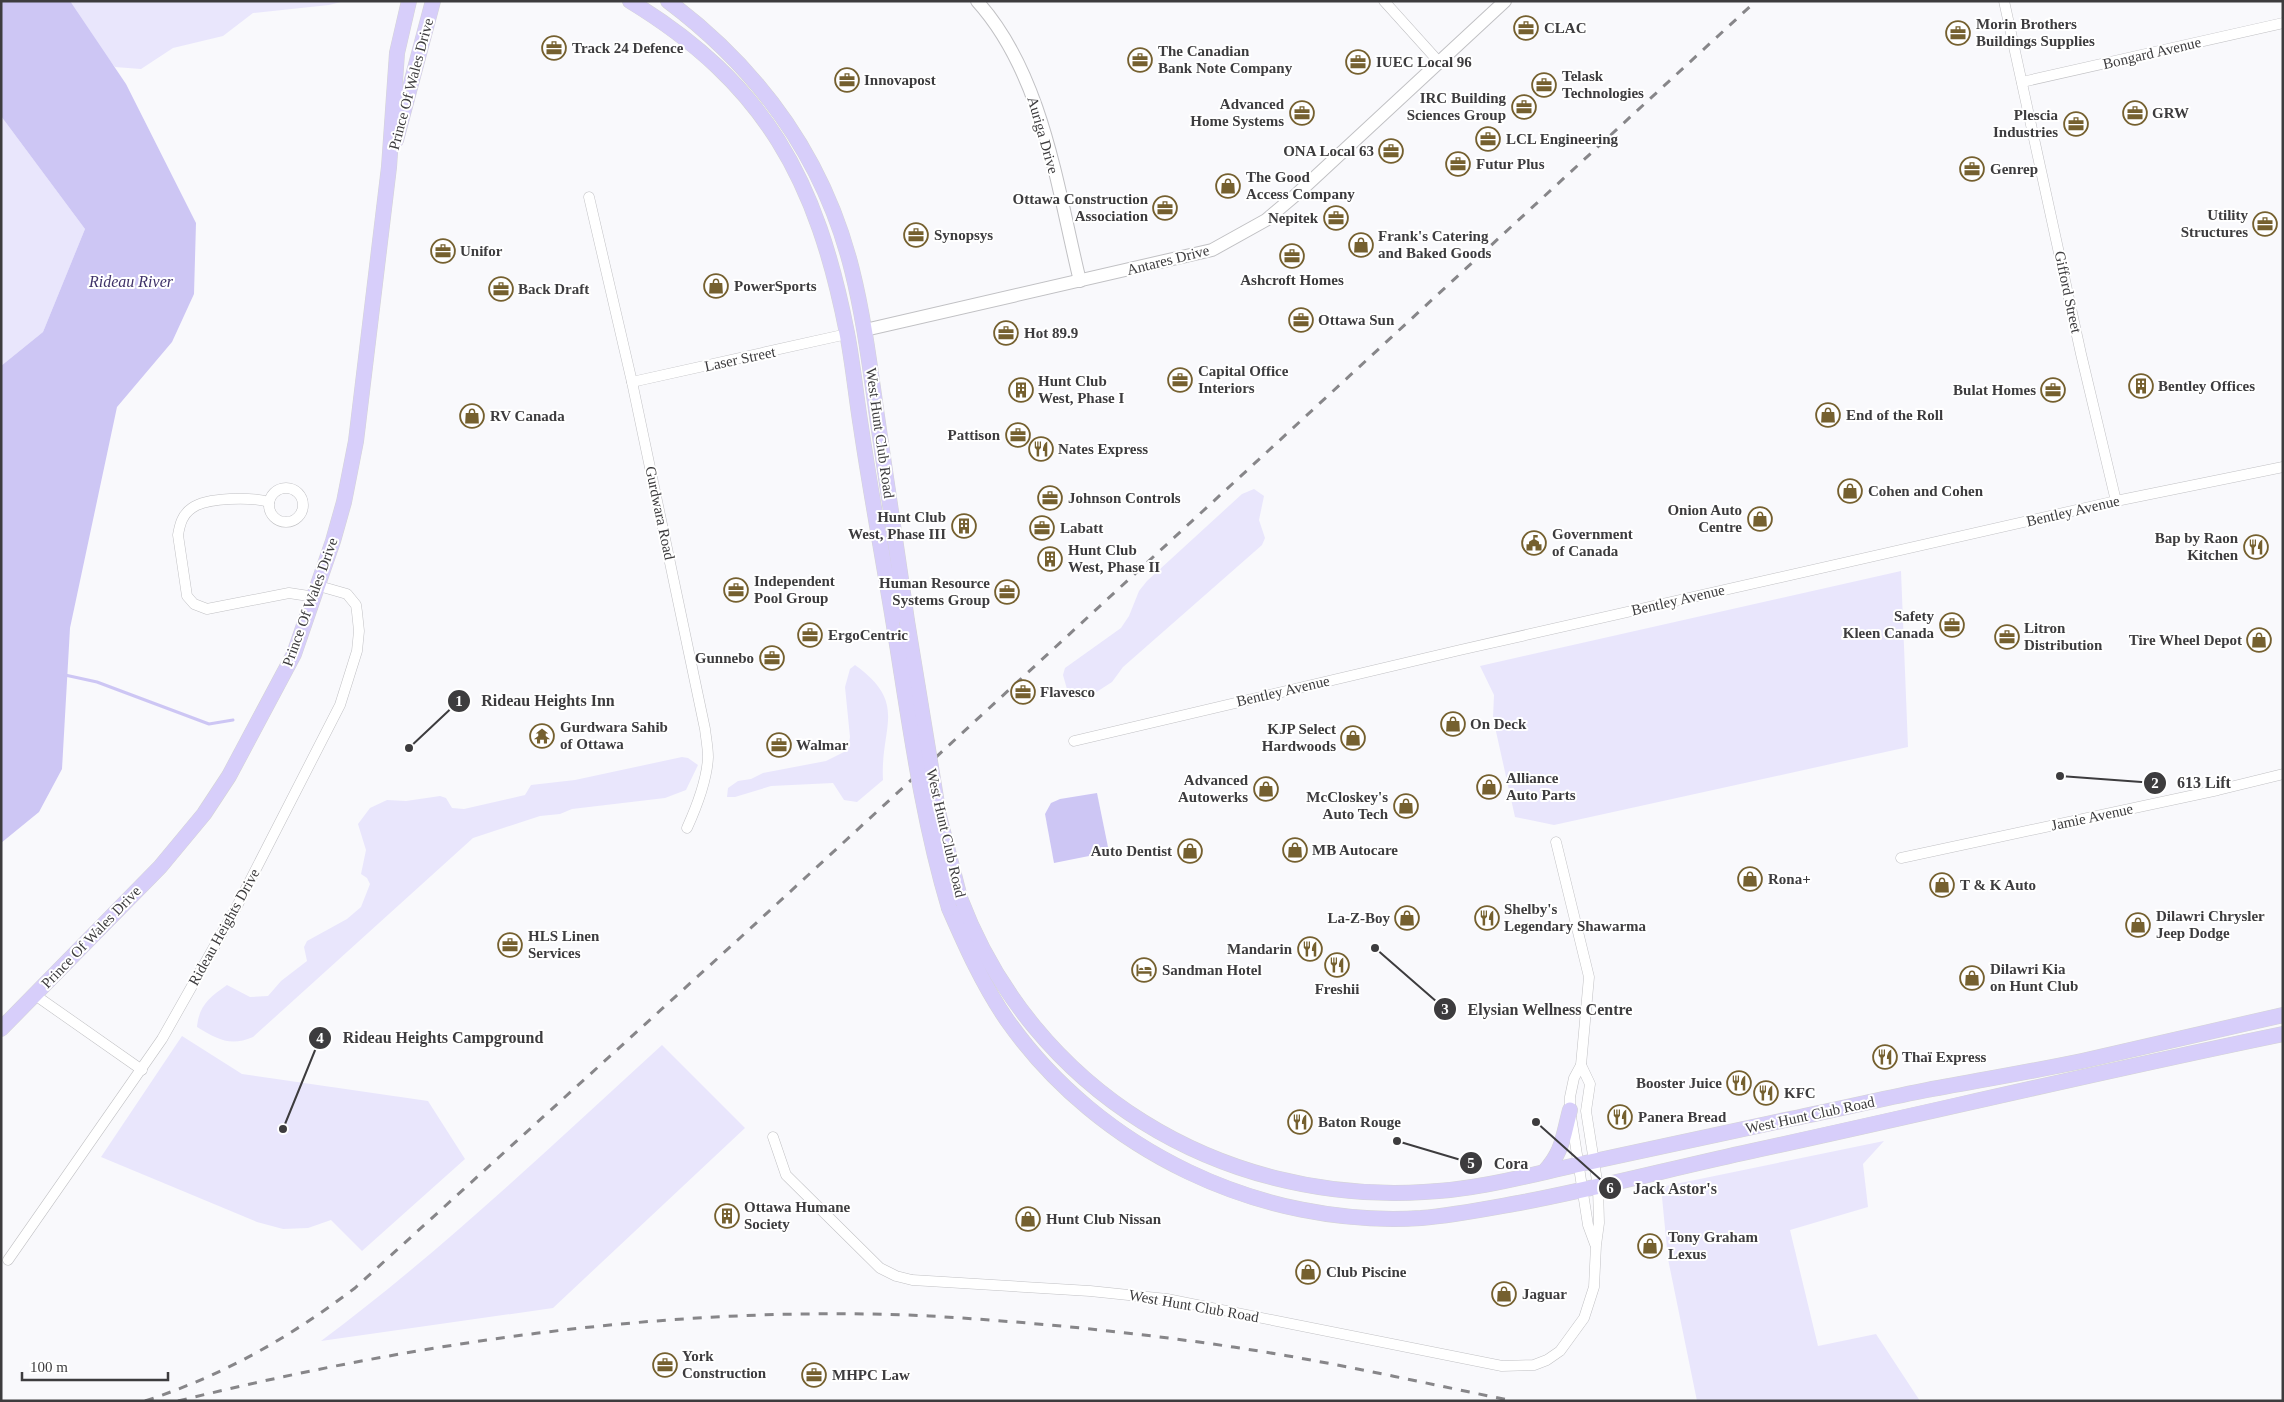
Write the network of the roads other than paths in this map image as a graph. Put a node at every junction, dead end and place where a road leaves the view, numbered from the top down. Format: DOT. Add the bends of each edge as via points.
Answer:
graph roads {
  1 [pos="402,1"];
  2 [pos="409,1"];
  3 [pos="630,1"];
  4 [pos="668,1"];
  5 [pos="976,1"];
  6 [pos="1384,1"];
  7 [pos="1505,1"];
  8 [pos="2004,1"];
  9 [pos="434,6"];
  10 [pos="2283,23"];
  11 [pos="398,53"];
  12 [pos="1439,62"];
  13 [pos="2022,82"];
  14 [pos="389,167"];
  15 [pos="589,197"];
  16 [pos="1080,281"];
  17 [pos="865,330"];
  18 [pos="848,334"];
  19 [pos="632,382"];
  20 [pos="2283,467"];
  21 [pos="2116,501"];
  22 [pos="269,502"];
  23 [pos="317,592"];
  24 [pos="1074,741"];
  25 [pos="2283,774"];
  26 [pos="687,828"];
  27 [pos="1556,842"];
  28 [pos="1901,858"];
  29 [pos="954,903"];
  30 [pos="35,995"];
  31 [pos="2283,1015"];
  32 [pos="1,1030"];
  33 [pos="2201,1033"];
  34 [pos="2283,1034"];
  35 [pos="2205,1050"];
  36 [pos="2080,1061"];
  37 [pos="1581,1064"];
  38 [pos="142,1070"];
  39 [pos="2085,1078"];
  40 [pos="1570,1110"];
  41 [pos="773,1136"];
  42 [pos="1594,1161"];
  43 [pos="1578,1164"];
  44 [pos="1544,1172"];
  45 [pos="1598,1187"];
  46 [pos="1582,1190"];
  47 [pos="1596,1245"];
  48 [pos="8,1260"];
  1 -- 11 [label="main road"];
  2 -- 11 [label="main road, Prince Of Wales Drive"];
  3 -- 18 [label="main road, West Hunt Club Road" via="686,39 725,73 780,144 818,219"];
  4 -- 17 [label="main road, West Hunt Club Road" via="740,63 795,134 836,216"];
  5 -- 16 [label="street, Auriga Drive" via="992,18 1020,64 1040,117"];
  6 -- 12 [label="street"];
  7 -- 12 [label="street, Antares Drive"];
  8 -- 13 [label="street, Gifford Street"];
  9 -- 14 [label="main road, Prince Of Wales Drive"];
  10 -- 13 [label="street, Bongard Avenue"];
  11 -- 14 [label="main road, Prince Of Wales Drive"];
  12 -- 16 [label="street, Antares Drive" via="1298,193 1246,233 1212,250"];
  13 -- 21 [label="street, Gifford Street"];
  14 -- 23 [label="main road, Prince Of Wales Drive" via="356,442 344,502"];
  15 -- 19 [label="street, Gurdwara Road"];
  16 -- 17 [label="street, Antares Drive"];
  17 -- 18 [label="main road"];
  17 -- 29 [label="main road, West Hunt Club Road, bridge" via="907,620"];
  18 -- 19 [label="street, Laser Street"];
  18 -- 29 [label="main road, West Hunt Club Road, bridge" via="922,800 935,861"];
  19 -- 26 [label="street, Gurdwara Road" via="705,729 708,756 705,777"];
  20 -- 21 [label="street, Bentley Avenue"];
  21 -- 24 [label="street, Bentley Avenue"];
  22 -- 23 [label="street, Rideau Heights Drive" via="250,498 214,502 192,508 185,514 178,535 187,596 194,604 207,609 289,593"];
  23 -- 30 [label="main road, Prince Of Wales Drive" via="294,654 268,706 204,814 160,866"];
  23 -- 38 [label="street, Rideau Heights Drive" via="347,594 356,605 357,651 340,705 235,910"];
  25 -- 28 [label="street, Jamie Avenue"];
  27 -- 37 [label="street" via="1589,977"];
  29 -- 44 [label="main road, West Hunt Club Road" via="971,925 994,970 1027,1018 1062,1058 1132,1116 1196,1151 1271,1178 1369,1193 1480,1187"];
  29 -- 46 [label="main road, West Hunt Club Road" via="967,951 994,999 1054,1076 1088,1108 1131,1140 1209,1182 1292,1208 1387,1218 1453,1214"];
  30 -- 32 [label="main road, Prince Of Wales Drive"];
  30 -- 38 [label="street"];
  31 -- 33 [label="main road, West Hunt Club Road"];
  33 -- 35 [label="main road"];
  33 -- 36 [label="main road, West Hunt Club Road"];
  34 -- 35 [label="main road, West Hunt Club Road"];
  35 -- 39 [label="main road, West Hunt Club Road"];
  36 -- 39 [label="main road"];
  36 -- 42 [label="main road, West Hunt Club Road"];
  37 -- 40 [label="street" via="1574,1078"];
  37 -- 42 [label="street" via="1590,1084 1586,1111"];
  38 -- 48 [label="street, Rideau Heights Drive"];
  39 -- 45 [label="main road, West Hunt Club Road"];
  40 -- 43 [label="street"];
  40 -- 44 [label="main road" via="1560,1151"];
  41 -- 47 [label="street, West Hunt Club Road" via="786,1175 880,1268 896,1276 912,1280 1090,1290 1167,1299 1502,1366 1534,1364 1560,1351 1590,1304 1596,1272"];
  42 -- 43 [label="main road, West Hunt Club Road"];
  42 -- 45 [label="street"];
  43 -- 44 [label="main road, West Hunt Club Road"];
  43 -- 46 [label="street"];
  45 -- 46 [label="main road, West Hunt Club Road"];
  45 -- 47 [label="street, West Hunt Club Road"];
  46 -- 47 [label="street, West Hunt Club Road" via="1588,1224"];
}
